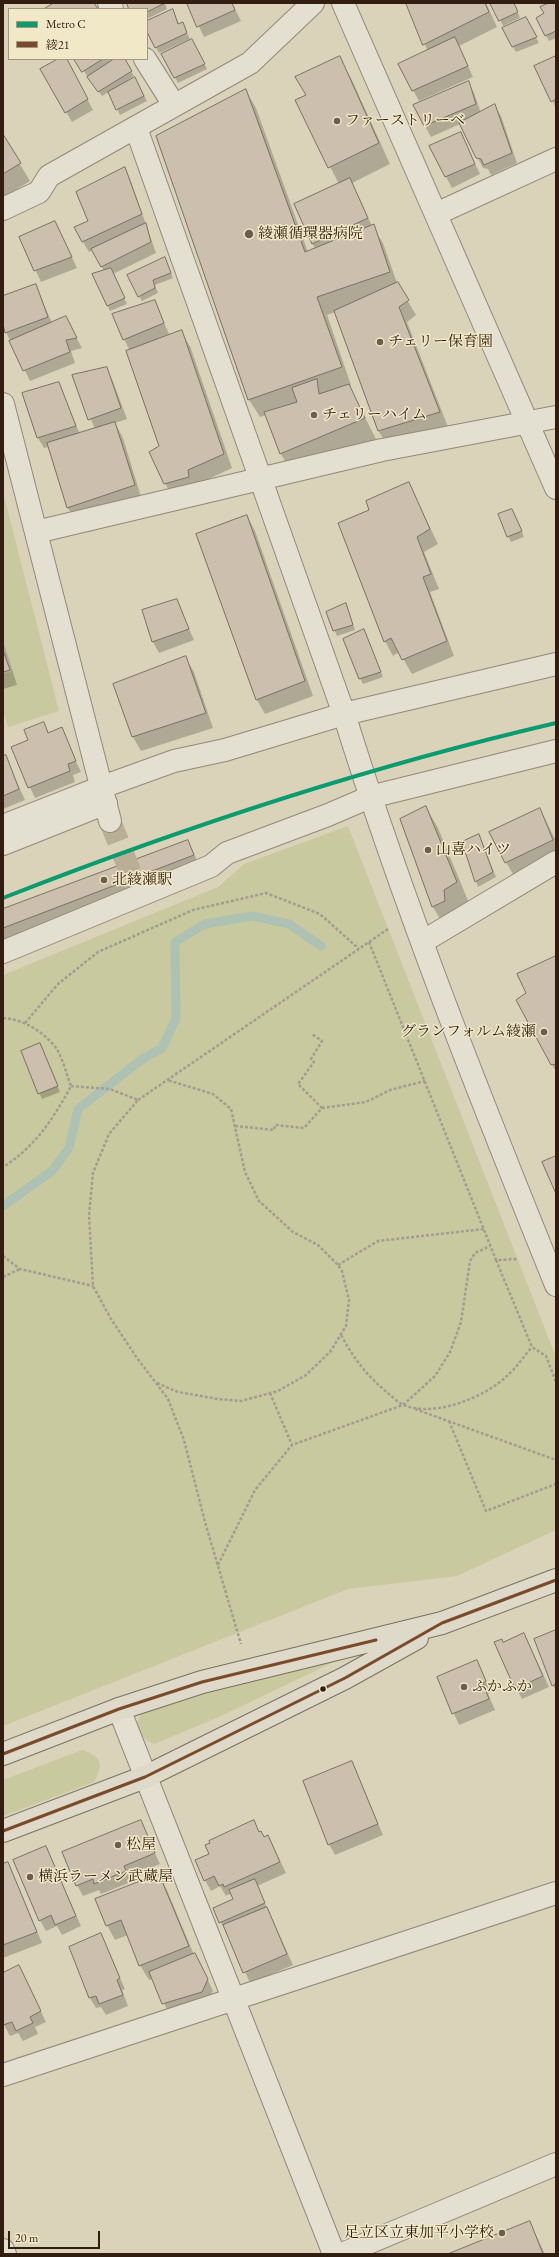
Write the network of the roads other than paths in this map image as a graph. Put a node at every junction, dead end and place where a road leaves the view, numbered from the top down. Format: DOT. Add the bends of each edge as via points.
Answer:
graph roads {
  1 [pos="313,3"];
  2 [pos="342,3"];
  3 [pos="146,60"];
  4 [pos="174,105"];
  5 [pos="136,128"];
  6 [pos="556,159"];
  7 [pos="3,209"];
  8 [pos="436,214"];
  9 [pos="3,404"];
  10 [pos="556,417"];
  11 [pos="528,423"];
  12 [pos="10,458"];
  13 [pos="261,480"];
  14 [pos="556,488"];
  15 [pos="36,532"];
  16 [pos="556,664"];
  17 [pos="344,714"];
  18 [pos="556,751"];
  19 [pos="370,797"];
  20 [pos="106,803"];
  21 [pos="3,826"];
  22 [pos="3,844"];
  23 [pos="556,862"];
  24 [pos="422,942"];
  25 [pos="3,952"];
  26 [pos="550,1255"];
  27 [pos="556,1285"];
  28 [pos="556,1580"];
  29 [pos="442,1624"];
  30 [pos="119,1709"];
  31 [pos="3,1754"];
  32 [pos="145,1777"];
  33 [pos="3,1830"];
  34 [pos="556,1893"];
  35 [pos="231,1999"];
  36 [pos="3,2075"];
  37 [pos="556,2164"];
  38 [pos="3,2250"];
  39 [pos="5,2254"];
  40 [pos="334,2254"];
  41 [pos="342,2254"];
  1 -- 4 [label="street" via="250,63"];
  2 -- 8 [label="street"];
  3 -- 4 [label="street"];
  4 -- 5 [label="street"];
  5 -- 7 [label="street" via="49,176 39,192"];
  5 -- 13 [label="street"];
  6 -- 8 [label="street"];
  8 -- 11 [label="street"];
  9 -- 12 [label="street"];
  10 -- 11 [label="street"];
  11 -- 13 [label="street" via="382,450"];
  11 -- 14 [label="street"];
  12 -- 15 [label="street"];
  13 -- 15 [label="street"];
  13 -- 17 [label="street"];
  15 -- 20 [label="street"];
  16 -- 17 [label="street"];
  17 -- 19 [label="street"];
  17 -- 20 [label="street" via="226,750 174,761"];
  18 -- 19 [label="street"];
  19 -- 24 [label="street"];
  19 -- 25 [label="street" via="227,853 211,866 137,890"];
  20 -- 21 [label="street"];
  20 -- 22 [label="street"];
  23 -- 24 [label="street"];
  24 -- 26 [label="street"];
  26 -- 27 [label="street"];
  28 -- 29 [label="main road"];
  29 -- 30 [label="main road" via="202,1682"];
  29 -- 32 [label="main road" via="345,1678"];
  30 -- 31 [label="main road"];
  30 -- 32 [label="street"];
  32 -- 33 [label="main road"];
  32 -- 35 [label="street"];
  34 -- 35 [label="street"];
  35 -- 36 [label="street"];
  35 -- 40 [label="street"];
  37 -- 41 [label="street"];
  38 -- 39 [label="street"];
}
